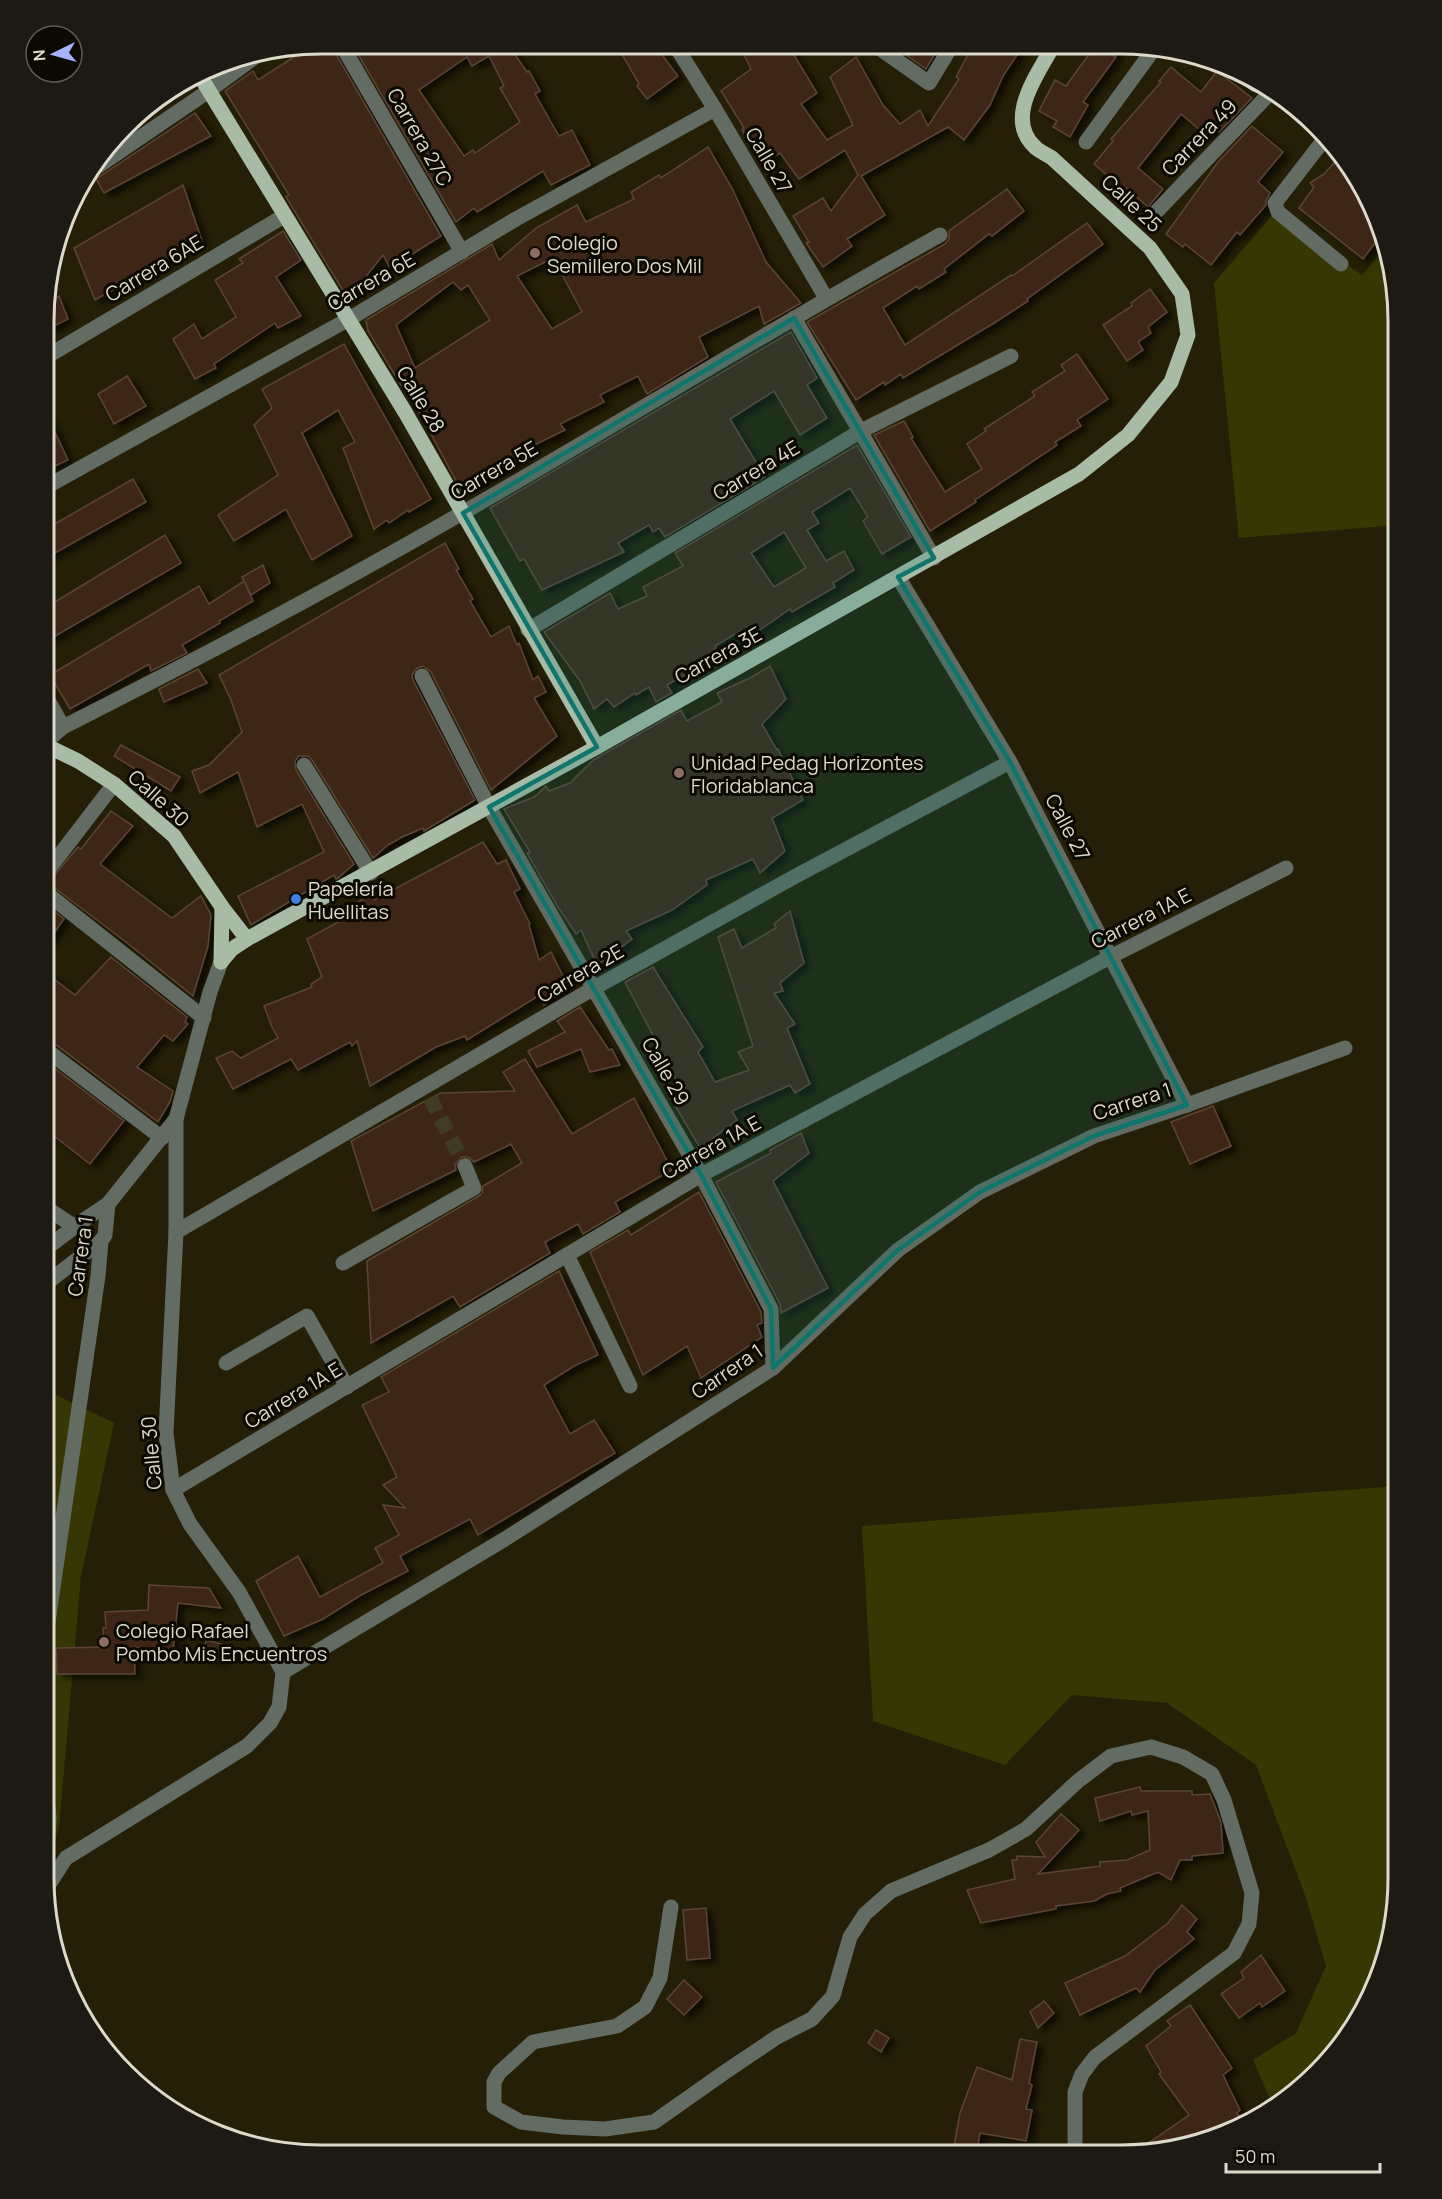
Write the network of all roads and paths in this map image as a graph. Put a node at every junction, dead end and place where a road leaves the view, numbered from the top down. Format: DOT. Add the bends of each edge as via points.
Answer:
graph roads {
  1 [pos="347,54"];
  2 [pos="681,54"];
  3 [pos="888,54"];
  4 [pos="947,54"];
  5 [pos="1049,54"];
  6 [pos="1149,56"];
  7 [pos="244,65"];
  8 [pos="204,82"];
  9 [pos="210,90"];
  10 [pos="1266,97"];
  11 [pos="715,108"];
  12 [pos="1086,142"];
  13 [pos="1321,144"];
  14 [pos="108,159"];
  15 [pos="1156,212"];
  16 [pos="284,216"];
  17 [pos="940,235"];
  18 [pos="462,252"];
  19 [pos="1341,264"];
  20 [pos="826,298"];
  21 [pos="794,318"];
  22 [pos="349,319"];
  23 [pos="1188,335"];
  24 [pos="54,352"];
  25 [pos="1011,356"];
  26 [pos="861,431"];
  27 [pos="54,483"];
  28 [pos="463,513"];
  29 [pos="934,558"];
  30 [pos="898,577"];
  31 [pos="528,630"];
  32 [pos="422,676"];
  33 [pos="54,711"];
  34 [pos="63,727"];
  35 [pos="54,736"];
  36 [pos="597,747"];
  37 [pos="54,749"];
  38 [pos="1010,762"];
  39 [pos="304,765"];
  40 [pos="114,784"];
  41 [pos="489,807"];
  42 [pos="54,862"];
  43 [pos="1286,868"];
  44 [pos="371,873"];
  45 [pos="54,899"];
  46 [pos="222,906"];
  47 [pos="247,939"];
  48 [pos="1112,956"];
  49 [pos="221,962"];
  50 [pos="594,988"];
  51 [pos="204,1018"];
  52 [pos="1345,1048"];
  53 [pos="54,1055"];
  54 [pos="1187,1105"];
  55 [pos="176,1119"];
  56 [pos="162,1138"];
  57 [pos="465,1166"];
  58 [pos="701,1175"];
  59 [pos="108,1204"];
  60 [pos="54,1212"];
  61 [pos="78,1224"];
  62 [pos="176,1232"];
  63 [pos="103,1238"];
  64 [pos="54,1242"];
  65 [pos="567,1255"];
  66 [pos="343,1263"];
  67 [pos="54,1277"];
  68 [pos="226,1363"];
  69 [pos="773,1368"];
  70 [pos="348,1386"];
  71 [pos="630,1386"];
  72 [pos="172,1490"];
  73 [pos="54,1581"];
  74 [pos="283,1672"];
  75 [pos="54,1875"];
  76 [pos="671,1907"];
  77 [pos="1075,2145"];
  1 -- 18 [label="street, Carrera 27C"];
  2 -- 11 [label="street, Calle 27"];
  3 -- 4 [label="street" via="929,83"];
  5 -- 23 [label="main road, Calle 25" via="1026,98 1022,118 1027,136 1150,248 1182,294"];
  6 -- 12 [label="street"];
  7 -- 9 [label="street"];
  8 -- 9 [label="main road, Calle 28"];
  9 -- 14 [label="street"];
  9 -- 16 [label="main road, Calle 28"];
  10 -- 15 [label="street, Carrera 49"];
  11 -- 18 [label="street, Carrera 6E"];
  11 -- 20 [label="street, Calle 27"];
  13 -- 19 [label="street" via="1275,203 1278,212"];
  16 -- 22 [label="main road, Calle 28"];
  16 -- 24 [label="street, Carrera 6AE"];
  17 -- 20 [label="street, Carrera 5E"];
  18 -- 22 [label="street, Carrera 6E"];
  20 -- 21 [label="street, Carrera 5E"];
  21 -- 26 [label="street"];
  21 -- 28 [label="street, Carrera 5E"];
  22 -- 27 [label="street, Carrera 6E"];
  22 -- 28 [label="main road, Calle 28"];
  23 -- 29 [label="main road, Carrera 3E" via="1172,382 1128,435 1079,474"];
  25 -- 26 [label="street, Carrera 4E"];
  26 -- 29 [label="street"];
  26 -- 31 [label="street, Carrera 4E"];
  28 -- 31 [label="main road, Calle 28"];
  28 -- 34 [label="street, Carrera 5E" via="233,641"];
  29 -- 30 [label="main road, Carrera 3E"];
  30 -- 36 [label="main road, Carrera 3E"];
  30 -- 38 [label="street, Calle 27"];
  31 -- 36 [label="main road, Calle 28"];
  32 -- 41 [label="street, Calle 29"];
  33 -- 34 [label="street"];
  34 -- 35 [label="street, Carrera 5E"];
  36 -- 41 [label="main road, Carrera 3E"];
  37 -- 40 [label="main road, Calle 30"];
  38 -- 48 [label="street, Calle 27"];
  38 -- 50 [label="street, Carrera 2E"];
  39 -- 44 [label="street"];
  40 -- 42 [label="street"];
  40 -- 46 [label="main road, Calle 30" via="174,836"];
  41 -- 44 [label="main road, Carrera 3E"];
  41 -- 50 [label="street, Calle 29"];
  43 -- 48 [label="street, Carrera 1A E"];
  44 -- 47 [label="main road, Carrera 3E"];
  45 -- 51 [label="street"];
  46 -- 47 [label="main road, Calle 30"];
  46 -- 49 [label="main road, Calle 30"];
  47 -- 49 [label="main road, Carrera 3E"];
  48 -- 54 [label="street, Calle 27"];
  48 -- 58 [label="street, Carrera 1A E"];
  49 -- 51 [label="street, Calle 30"];
  50 -- 58 [label="street, Calle 29"];
  50 -- 62 [label="street, Carrera 2E" via="427,1093"];
  51 -- 55 [label="street, Calle 30"];
  52 -- 54 [label="street, Carrera 1"];
  53 -- 56 [label="street"];
  54 -- 69 [label="street, Carrera 1" via="1094,1136 980,1192 898,1250"];
  55 -- 56 [label="street"];
  55 -- 62 [label="street, Calle 30"];
  56 -- 59 [label="street"];
  57 -- 66 [label="street" via="474,1188"];
  58 -- 65 [label="street, Carrera 1A E"];
  58 -- 69 [label="street, Calle 29" via="771,1310"];
  59 -- 61 [label="street"];
  59 -- 63 [label="street, Carrera 1"];
  60 -- 61 [label="street"];
  61 -- 63 [label="street" via="92,1221 99,1226"];
  61 -- 64 [label="street"];
  62 -- 72 [label="street, Calle 30" via="166,1433"];
  63 -- 67 [label="street"];
  63 -- 73 [label="street, Carrera 1"];
  65 -- 70 [label="street, Carrera 1A E"];
  65 -- 71 [label="street"];
  68 -- 70 [label="street" via="308,1316"];
  69 -- 74 [label="street, Carrera 1" via="505,1539"];
  70 -- 72 [label="street, Carrera 1A E"];
  72 -- 74 [label="street, Calle 30" via="190,1524 239,1592"];
  74 -- 75 [label="street" via="279,1707 270,1723 247,1746 66,1858"];
  76 -- 77 [label="street" via="660,1978 645,2007 617,2026 533,2042 499,2073 494,2082 494,2107 521,2122 563,2127 605,2129 654,2122 777,2037 812,2019 833,1996 850,1937 865,1914 891,1891 989,1850 1026,1829 1112,1756 1151,1747 1183,1757 1212,1774 1252,1893 1249,1924 1234,1953 1095,2057 1075,2092"];
}
